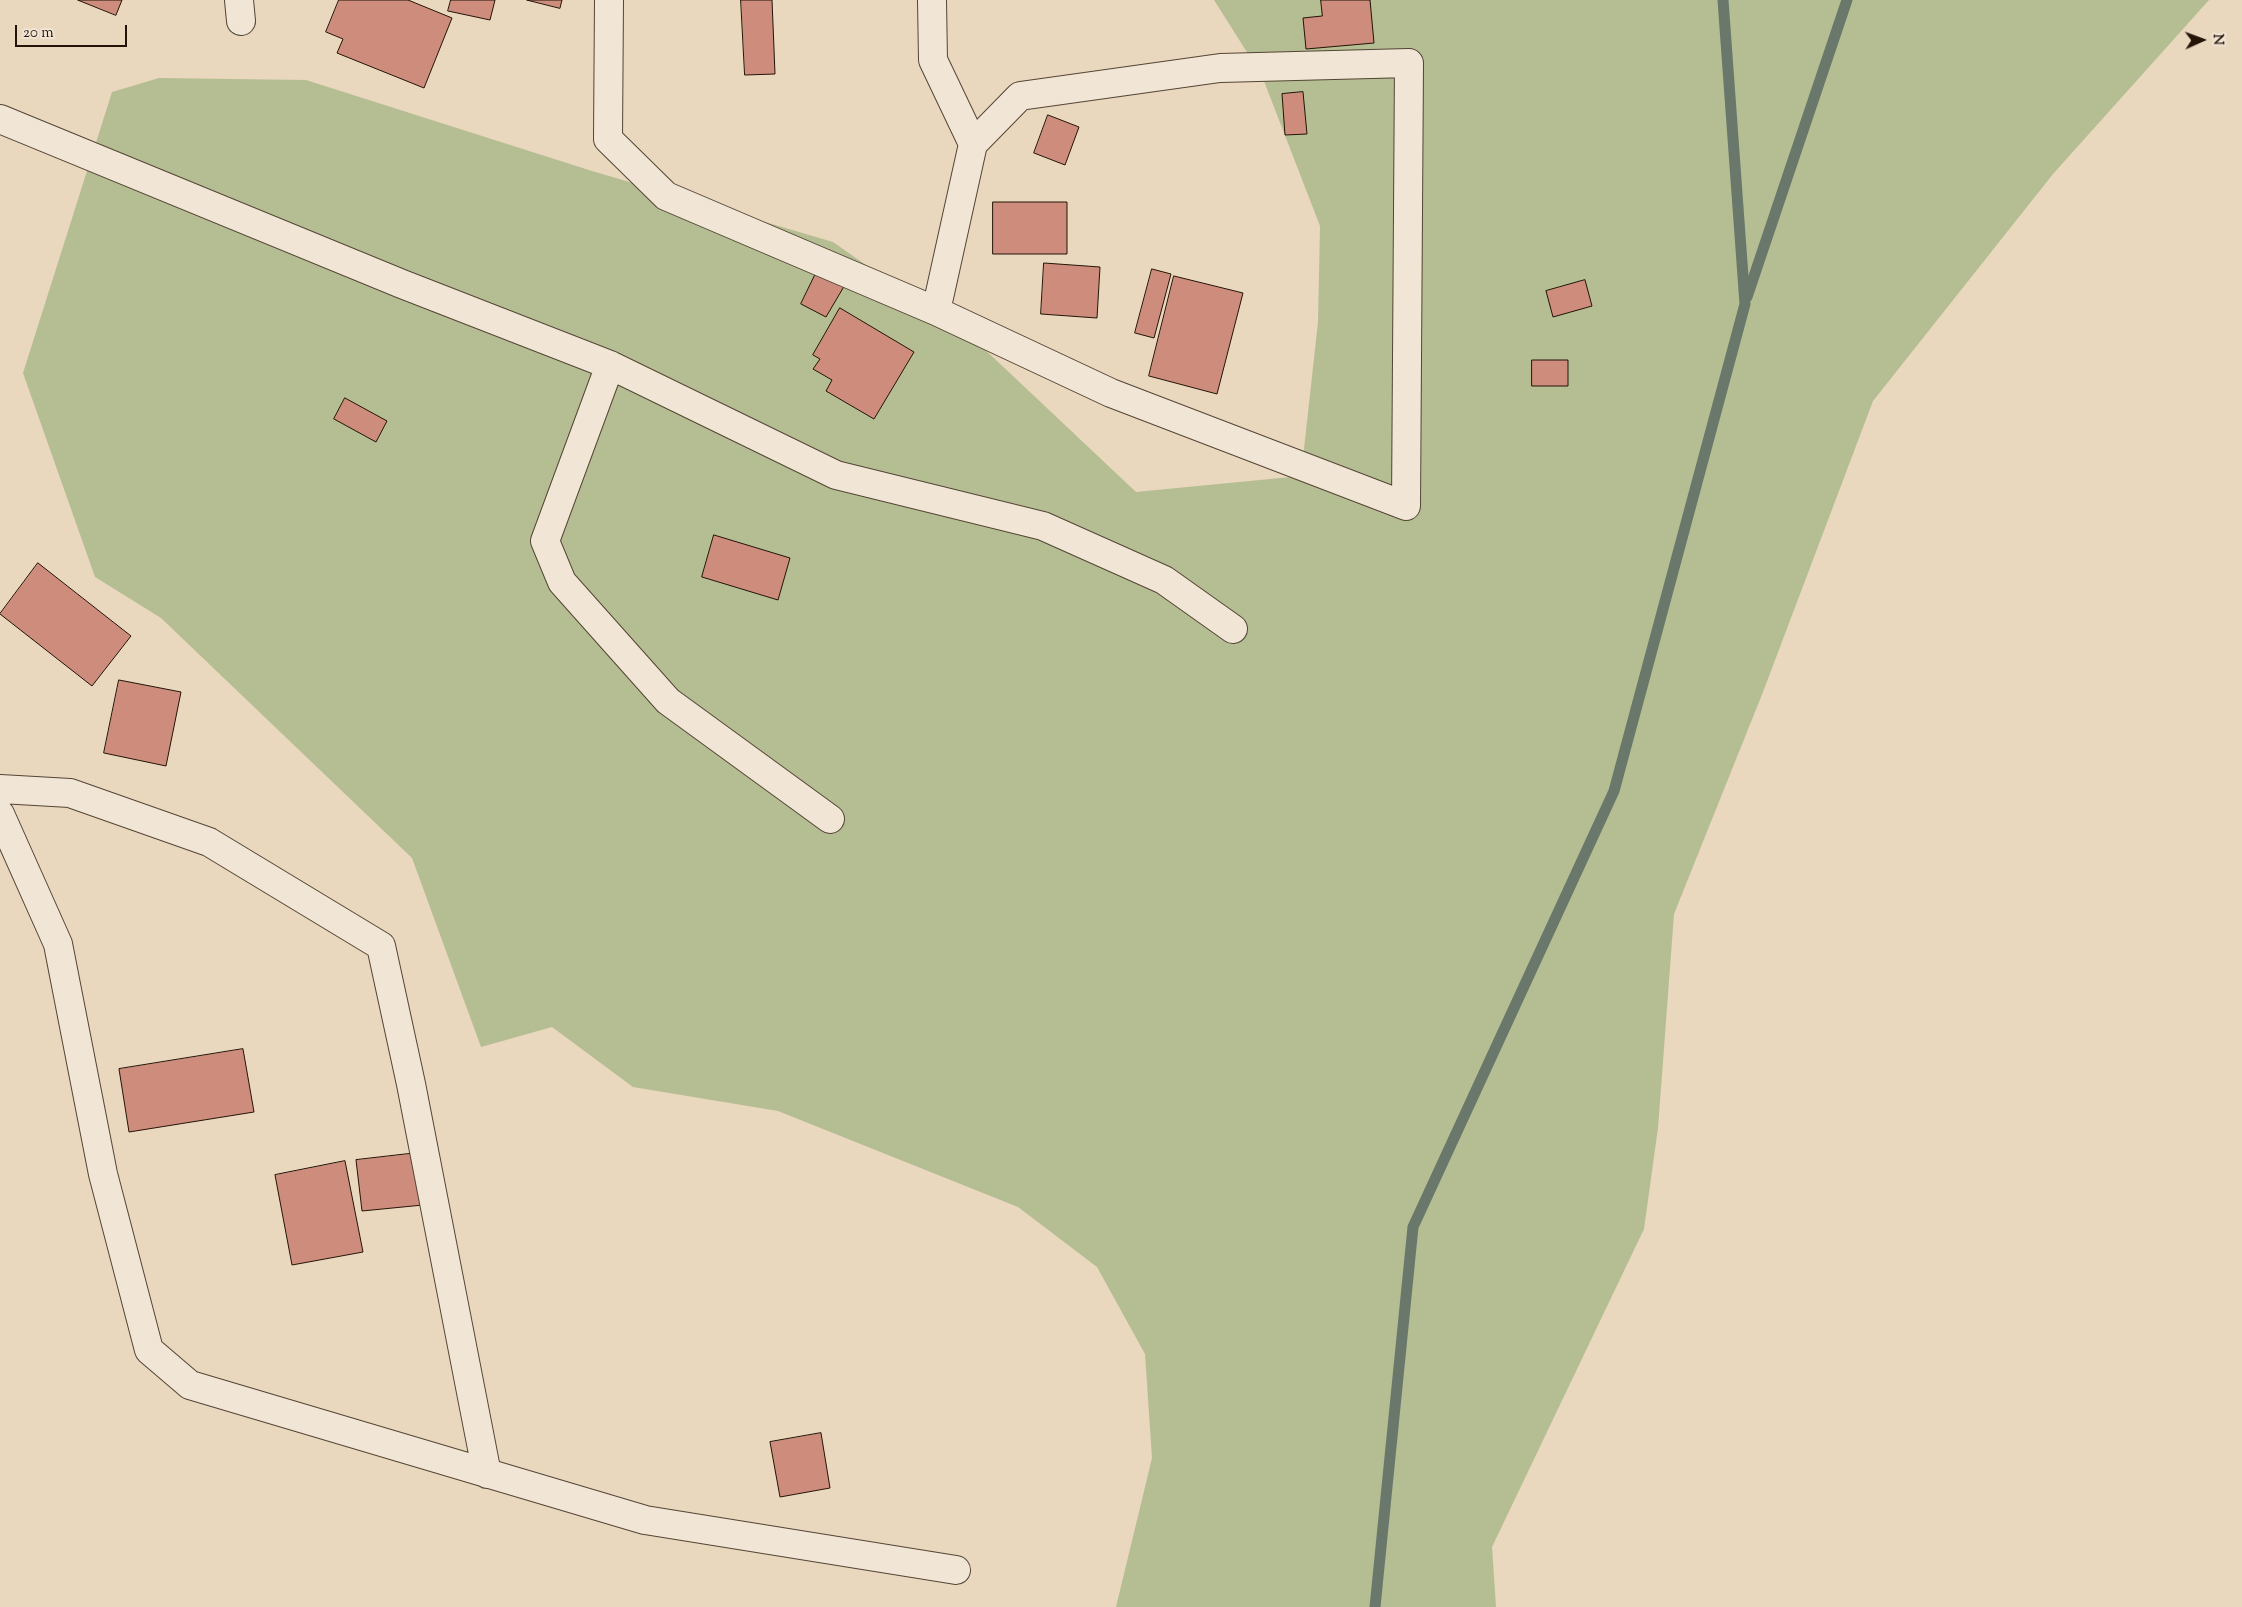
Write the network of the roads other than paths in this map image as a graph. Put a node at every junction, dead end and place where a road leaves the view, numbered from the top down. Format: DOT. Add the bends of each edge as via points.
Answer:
graph roads {
  1 [pos="610,0"];
  2 [pos="932,0"];
  3 [pos="0,119"];
  4 [pos="973,144"];
  5 [pos="936,311"];
  6 [pos="610,365"];
  7 [pos="1234,629"];
  8 [pos="0,789"];
  9 [pos="0,814"];
  10 [pos="830,819"];
  11 [pos="487,1474"];
  12 [pos="956,1570"];
  1 -- 5 [label="street" via="608,139 666,196"];
  2 -- 4 [label="street" via="933,60"];
  3 -- 6 [label="street" via="402,284"];
  4 -- 5 [label="street"];
  4 -- 5 [label="street" via="1020,96 1220,68 1409,63 1406,506 1111,393"];
  6 -- 7 [label="street" via="836,475 1043,526 1164,580"];
  6 -- 10 [label="street" via="545,541 562,582 668,701"];
  8 -- 11 [label="street" via="70,793 209,842 381,946"];
  9 -- 11 [label="street" via="58,944 103,1174 149,1350 190,1385"];
  11 -- 12 [label="street" via="645,1520"];
}
